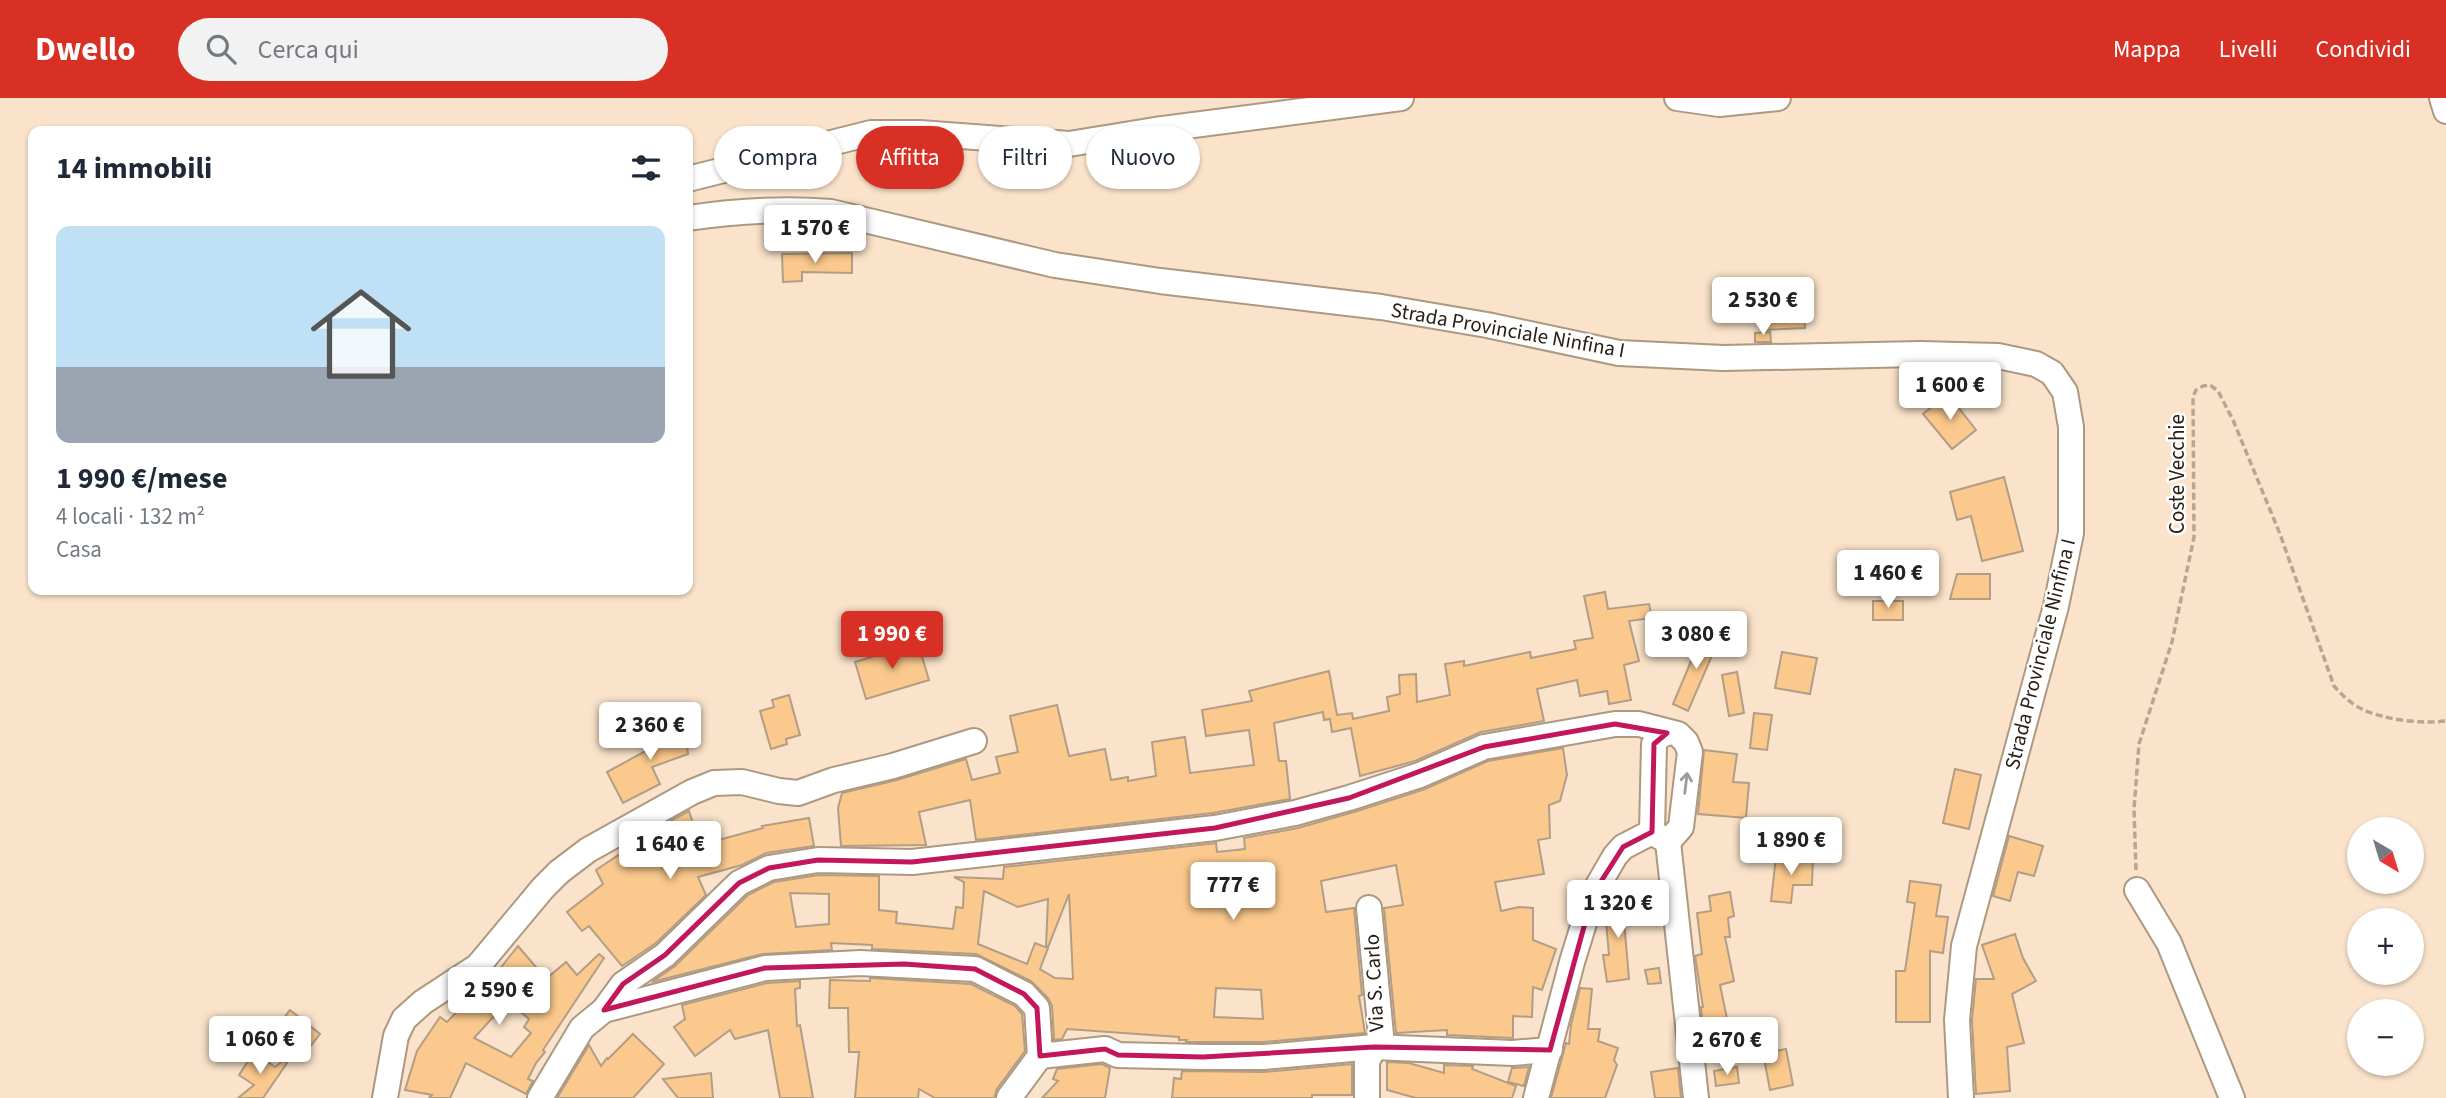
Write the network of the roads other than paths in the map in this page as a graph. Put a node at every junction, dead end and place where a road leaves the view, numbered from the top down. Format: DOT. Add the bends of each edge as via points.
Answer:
graph roads {
  1 [pos="1401,98"];
  2 [pos="1677,98"];
  3 [pos="1778,98"];
  4 [pos="2441,98"];
  5 [pos="2446,111"];
  6 [pos="693,178"];
  7 [pos="693,217"];
  8 [pos="1667,733"];
  9 [pos="974,741"];
  10 [pos="1660,837"];
  11 [pos="2137,890"];
  12 [pos="1369,908"];
  13 [pos="604,1010"];
  14 [pos="1374,1047"];
  15 [pos="1550,1050"];
  16 [pos="1041,1056"];
  17 [pos="385,1098"];
  18 [pos="540,1098"];
  19 [pos="1009,1098"];
  20 [pos="1367,1098"];
  21 [pos="1536,1098"];
  22 [pos="1696,1098"];
  23 [pos="1961,1098"];
  24 [pos="2232,1098"];
  1 -- 6 [label="street" via="1069,144 920,132 871,133"];
  2 -- 3 [label="street" via="1719,104"];
  4 -- 5 [label="street"];
  7 -- 23 [label="street, Strada Provinciale Ninfina I" via="796,209 831,212 1055,265 1381,307 1619,353 1723,358 1998,356 2036,364 2052,373 2065,392 2071,427 2071,533 2056,606 1964,946 1957,1020"];
  8 -- 10 [label="street" via="1654,744"];
  10 -- 8 [label="street, one-way" via="1681,827 1689,752 1678,734"];
  8 -- 13 [label="street" via="1639,724 1615,724 1483,747 1420,775 1349,798 1215,828 923,861 818,860 769,868 739,883 665,955 623,984"];
  9 -- 17 [label="street" via="798,793 742,782 714,783 589,850 543,888 478,966 404,1019 396,1036"];
  10 -- 15 [label="street" via="1623,847 1593,894"];
  10 -- 22 [label="street"];
  11 -- 24 [label="street" via="2169,943"];
  12 -- 14 [label="street, Via S. Carlo" via="1381,1035"];
  13 -- 16 [label="street" via="765,968 860,963 975,969 1024,994 1037,1008"];
  13 -- 18 [label="street" via="582,1028"];
  14 -- 15 [label="street" via="1511,1053"];
  14 -- 16 [label="street" via="1264,1057 1118,1055 1104,1049"];
  14 -- 20 [label="street, Via S. Carlo" via="1367,1061"];
  15 -- 21 [label="street"];
  16 -- 19 [label="street"];
}
